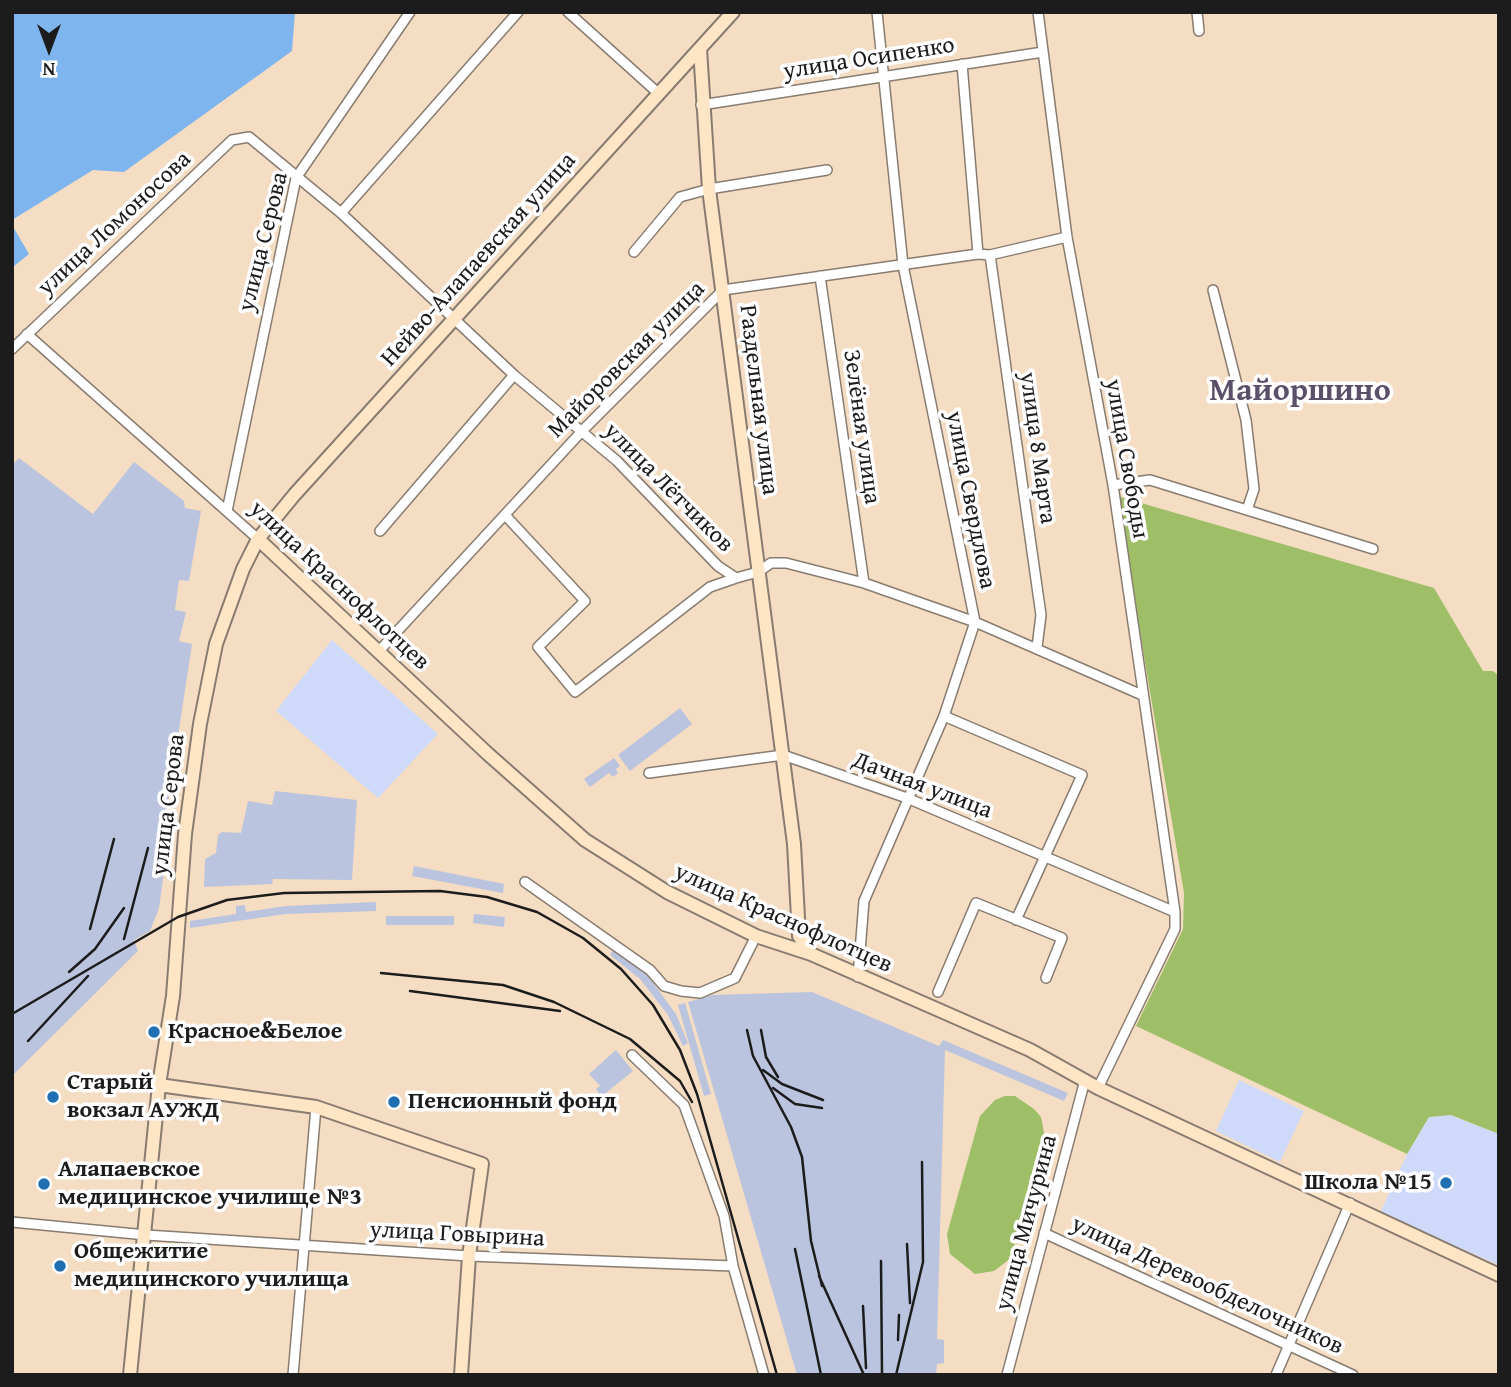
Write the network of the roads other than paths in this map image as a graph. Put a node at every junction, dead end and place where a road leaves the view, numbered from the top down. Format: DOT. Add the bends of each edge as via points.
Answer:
graph roads {
  1 [pos="410,12"];
  2 [pos="519,12"];
  3 [pos="568,12"];
  4 [pos="733,12"];
  5 [pos="877,12"];
  6 [pos="1038,12"];
  7 [pos="1197,12"];
  8 [pos="1199,31"];
  9 [pos="700,49"];
  10 [pos="1043,51"];
  11 [pos="962,64"];
  12 [pos="882,75"];
  13 [pos="658,93"];
  14 [pos="701,106"];
  15 [pos="249,137"];
  16 [pos="827,170"];
  17 [pos="296,178"];
  18 [pos="709,188"];
  19 [pos="341,213"];
  20 [pos="1067,237"];
  21 [pos="634,252"];
  22 [pos="978,254"];
  23 [pos="990,255"];
  24 [pos="904,265"];
  25 [pos="820,276"];
  26 [pos="723,290"];
  27 [pos="1213,290"];
  28 [pos="454,320"];
  29 [pos="27,334"];
  30 [pos="12,349"];
  31 [pos="514,375"];
  32 [pos="583,430"];
  33 [pos="1113,485"];
  34 [pos="1247,510"];
  35 [pos="227,511"];
  36 [pos="505,514"];
  37 [pos="380,531"];
  38 [pos="258,539"];
  39 [pos="1373,549"];
  40 [pos="758,572"];
  41 [pos="736,578"];
  42 [pos="864,583"];
  43 [pos="975,622"];
  44 [pos="1037,647"];
  45 [pos="379,651"];
  46 [pos="1142,695"];
  47 [pos="944,716"];
  48 [pos="783,755"];
  49 [pos="649,773"];
  50 [pos="907,798"];
  51 [pos="1045,857"];
  52 [pos="525,883"];
  53 [pos="1175,912"];
  54 [pos="1016,920"];
  55 [pos="756,936"];
  56 [pos="811,954"];
  57 [pos="858,977"];
  58 [pos="1046,978"];
  59 [pos="939,992"];
  60 [pos="632,1055"];
  61 [pos="1085,1080"];
  62 [pos="159,1085"];
  63 [pos="1098,1087"];
  64 [pos="316,1107"];
  65 [pos="1350,1203"];
  66 [pos="12,1222"];
  67 [pos="1044,1233"];
  68 [pos="146,1235"];
  69 [pos="304,1245"];
  70 [pos="469,1256"];
  71 [pos="733,1266"];
  72 [pos="1499,1275"];
  73 [pos="1289,1345"];
  74 [pos="130,1375"];
  75 [pos="293,1375"];
  76 [pos="461,1375"];
  77 [pos="764,1375"];
  78 [pos="1007,1375"];
  79 [pos="1276,1375"];
  80 [pos="1353,1375"];
  1 -- 17 [label="street, улица Серова"];
  2 -- 19 [label="street"];
  3 -- 13 [label="street"];
  4 -- 9 [label="street, Нейво-Алапаевская улица"];
  5 -- 12 [label="street, улица Свердлова"];
  6 -- 10 [label="street, улица Свободы"];
  7 -- 8 [label="street"];
  9 -- 14 [label="street, Раздельная улица"];
  9 -- 28 [label="street, Нейво-Алапаевская улица"];
  10 -- 11 [label="street, улица Осипенко"];
  10 -- 20 [label="street, улица Свободы"];
  11 -- 12 [label="street, улица Осипенко"];
  11 -- 22 [label="street"];
  12 -- 14 [label="street, улица Осипенко"];
  12 -- 24 [label="street, улица Свердлова"];
  14 -- 18 [label="street, Раздельная улица"];
  15 -- 17 [label="street, улица Лётчиков"];
  15 -- 29 [label="street, улица Ломоносова" via="232,140"];
  16 -- 18 [label="street"];
  17 -- 19 [label="street, улица Лётчиков"];
  17 -- 35 [label="street, улица Серова"];
  18 -- 21 [label="street" via="680,197"];
  18 -- 26 [label="street, Раздельная улица"];
  19 -- 28 [label="street, улица Лётчиков"];
  20 -- 23 [label="street, Майоровская улица"];
  20 -- 33 [label="street, улица Свободы"];
  22 -- 23 [label="street, Майоровская улица"];
  22 -- 24 [label="street, Майоровская улица"];
  23 -- 44 [label="street, улица 8 Марта" via="1041,615"];
  24 -- 25 [label="street, Майоровская улица"];
  24 -- 43 [label="street, улица Свердлова"];
  25 -- 26 [label="street, Майоровская улица"];
  25 -- 42 [label="street, Зелёная улица"];
  26 -- 32 [label="street, Майоровская улица"];
  26 -- 40 [label="street, Раздельная улица"];
  27 -- 34 [label="street" via="1246,421 1254,489"];
  28 -- 31 [label="street, улица Лётчиков"];
  28 -- 38 [label="street, Нейво-Алапаевская улица"];
  29 -- 30 [label="street, улица Ломоносова"];
  29 -- 35 [label="street, улица Краснофлотцев"];
  31 -- 32 [label="street, улица Лётчиков"];
  31 -- 37 [label="street"];
  32 -- 36 [label="street, Майоровская улица"];
  32 -- 41 [label="street, улица Лётчиков" via="703,552"];
  33 -- 34 [label="street" via="1150,480"];
  33 -- 46 [label="street, улица Свободы"];
  34 -- 39 [label="street"];
  35 -- 38 [label="street, улица Краснофлотцев"];
  36 -- 41 [label="street" via="585,601 538,647 575,692 710,587"];
  36 -- 45 [label="street, Майоровская улица"];
  38 -- 45 [label="street, улица Краснофлотцев"];
  38 -- 62 [label="street, улица Серова" via="216,644 206,688 185,834 173,996"];
  40 -- 41 [label="street, улица Лётчиков"];
  40 -- 42 [label="street, улица Лётчиков" via="771,563 786,563"];
  40 -- 48 [label="street, Раздельная улица"];
  42 -- 43 [label="street, улица Лётчиков"];
  43 -- 44 [label="street, улица Лётчиков"];
  43 -- 47 [label="street, улица Свердлова"];
  44 -- 46 [label="street, улица Лётчиков"];
  45 -- 55 [label="street, улица Краснофлотцев" via="585,840 667,892"];
  46 -- 53 [label="street, улица Свободы"];
  47 -- 50 [label="street, улица Свердлова"];
  47 -- 51 [label="street" via="1082,775"];
  48 -- 49 [label="street"];
  48 -- 50 [label="street, Дачная улица"];
  48 -- 56 [label="street, Раздельная улица" via="799,936"];
  50 -- 51 [label="street, Дачная улица"];
  50 -- 57 [label="street, улица Свердлова" via="864,901"];
  51 -- 53 [label="street, Дачная улица"];
  51 -- 54 [label="street"];
  52 -- 55 [label="street" via="650,970 664,986 681,991 700,993 735,978"];
  53 -- 63 [label="street" via="1175,929"];
  54 -- 58 [label="street" via="1062,939"];
  54 -- 59 [label="street" via="976,903"];
  55 -- 56 [label="street, улица Краснофлотцев"];
  56 -- 57 [label="street, улица Краснофлотцев"];
  57 -- 61 [label="street, улица Краснофлотцев" via="1030,1050"];
  60 -- 71 [label="street" via="684,1105 724,1216"];
  61 -- 63 [label="street, улица Краснофлотцев"];
  61 -- 67 [label="street, улица Мичурина"];
  62 -- 64 [label="street"];
  62 -- 68 [label="street, улица Серова"];
  63 -- 65 [label="street, улица Краснофлотцев"];
  64 -- 69 [label="street"];
  64 -- 70 [label="street" via="482,1164"];
  65 -- 72 [label="street, улица Краснофлотцев"];
  65 -- 73 [label="street"];
  66 -- 68 [label="street, улица Говырина"];
  67 -- 73 [label="street, улица Деревообделочников"];
  67 -- 78 [label="street, улица Мичурина"];
  68 -- 69 [label="street, улица Говырина"];
  68 -- 74 [label="street, улица Серова"];
  69 -- 70 [label="street, улица Говырина"];
  69 -- 75 [label="street"];
  70 -- 71 [label="street, улица Говырина"];
  70 -- 76 [label="street"];
  71 -- 77 [label="street"];
  73 -- 79 [label="street"];
  73 -- 80 [label="street, улица Деревообделочников"];
}
